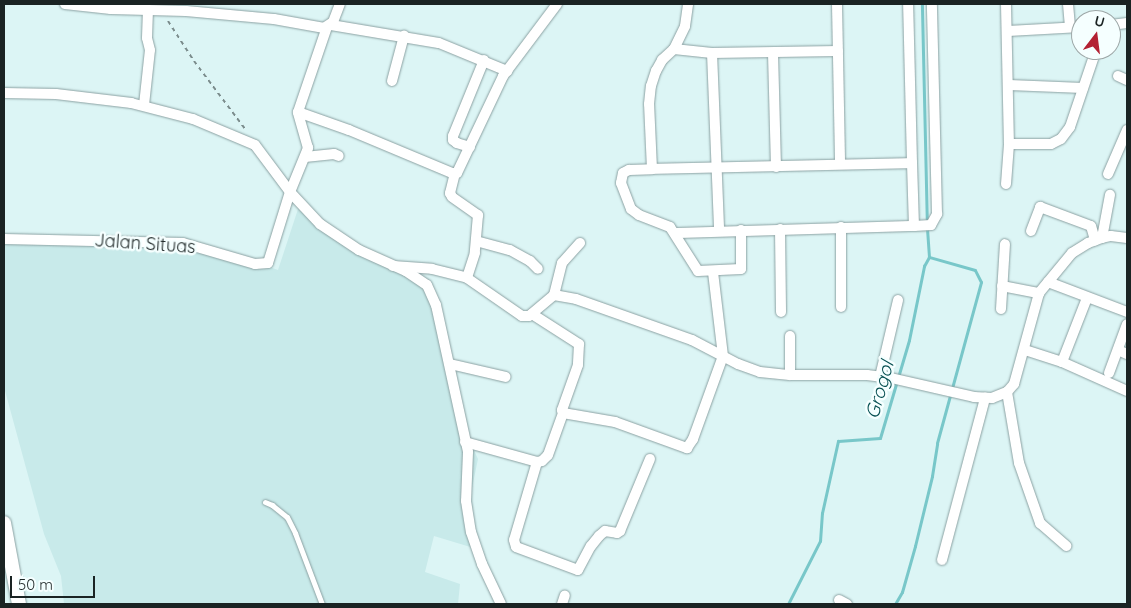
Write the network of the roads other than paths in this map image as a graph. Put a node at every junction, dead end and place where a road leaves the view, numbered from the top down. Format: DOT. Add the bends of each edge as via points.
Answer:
graph roads {
  1 [pos="65,4"];
  2 [pos="340,4"];
  3 [pos="552,4"];
  4 [pos="688,4"];
  5 [pos="837,4"];
  6 [pos="908,4"];
  7 [pos="932,4"];
  8 [pos="1006,4"];
  9 [pos="1068,4"];
  10 [pos="148,10"];
  11 [pos="329,26"];
  12 [pos="1070,27"];
  13 [pos="1008,31"];
  14 [pos="404,36"];
  15 [pos="674,49"];
  16 [pos="838,51"];
  17 [pos="773,53"];
  18 [pos="712,54"];
  19 [pos="484,60"];
  20 [pos="1093,60"];
  21 [pos="507,71"];
  22 [pos="392,81"];
  23 [pos="1009,85"];
  24 [pos="1083,88"];
  25 [pos="4,93"];
  26 [pos="144,105"];
  27 [pos="298,112"];
  28 [pos="1127,130"];
  29 [pos="1008,144"];
  30 [pos="470,147"];
  31 [pos="339,156"];
  32 [pos="305,157"];
  33 [pos="912,163"];
  34 [pos="840,164"];
  35 [pos="776,167"];
  36 [pos="715,168"];
  37 [pos="652,169"];
  38 [pos="454,173"];
  39 [pos="1108,174"];
  40 [pos="1006,184"];
  41 [pos="290,192"];
  42 [pos="1110,195"];
  43 [pos="914,226"];
  44 [pos="841,227"];
  45 [pos="780,229"];
  46 [pos="741,230"];
  47 [pos="719,231"];
  48 [pos="1031,231"];
  49 [pos="675,233"];
  50 [pos="1127,238"];
  51 [pos="4,239"];
  52 [pos="1099,239"];
  53 [pos="476,241"];
  54 [pos="580,243"];
  55 [pos="1004,244"];
  56 [pos="393,266"];
  57 [pos="538,269"];
  58 [pos="713,272"];
  59 [pos="467,278"];
  60 [pos="1048,282"];
  61 [pos="1002,286"];
  62 [pos="1039,293"];
  63 [pos="554,295"];
  64 [pos="1087,298"];
  65 [pos="898,300"];
  66 [pos="841,307"];
  67 [pos="1001,308"];
  68 [pos="781,312"];
  69 [pos="1127,312"];
  70 [pos="532,314"];
  71 [pos="1127,324"];
  72 [pos="790,336"];
  73 [pos="1025,350"];
  74 [pos="1122,352"];
  75 [pos="723,356"];
  76 [pos="1062,362"];
  77 [pos="450,364"];
  78 [pos="1109,373"];
  79 [pos="790,375"];
  80 [pos="506,377"];
  81 [pos="880,377"];
  82 [pos="1127,391"];
  83 [pos="1007,392"];
  84 [pos="985,398"];
  85 [pos="563,413"];
  86 [pos="465,442"];
  87 [pos="650,459"];
  88 [pos="537,462"];
  89 [pos="265,502"];
  90 [pos="4,523"];
  91 [pos="1066,546"];
  92 [pos="942,560"];
  93 [pos="19,604"];
  94 [pos="322,604"];
  95 [pos="501,604"];
  1 -- 10 [label="street"];
  2 -- 11 [label="street"];
  3 -- 21 [label="street"];
  4 -- 15 [label="street" via="685,26"];
  5 -- 16 [label="street"];
  6 -- 33 [label="street"];
  7 -- 43 [label="street" via="937,214 934,222 927,226"];
  8 -- 13 [label="street"];
  9 -- 12 [label="street"];
  10 -- 11 [label="street" via="186,10"];
  10 -- 26 [label="street" via="150,50"];
  11 -- 14 [label="street"];
  11 -- 27 [label="street"];
  12 -- 13 [label="street"];
  13 -- 23 [label="street"];
  14 -- 19 [label="street" via="439,43"];
  14 -- 22 [label="street"];
  15 -- 18 [label="street"];
  15 -- 37 [label="street" via="659,64 651,86"];
  16 -- 17 [label="street"];
  16 -- 34 [label="street"];
  17 -- 18 [label="street"];
  17 -- 35 [label="street"];
  18 -- 36 [label="street"];
  19 -- 21 [label="street"];
  19 -- 30 [label="street" via="453,136 457,143"];
  20 -- 24 [label="street"];
  21 -- 30 [label="street"];
  23 -- 24 [label="street"];
  23 -- 29 [label="street"];
  24 -- 29 [label="street" via="1070,127 1057,142"];
  25 -- 26 [label="street" via="63,95"];
  26 -- 41 [label="street" via="193,119 255,145"];
  27 -- 32 [label="street" via="308,140"];
  27 -- 38 [label="street"];
  28 -- 39 [label="street"];
  29 -- 40 [label="street"];
  30 -- 38 [label="street" via="461,168"];
  31 -- 32 [label="street"];
  32 -- 41 [label="street"];
  33 -- 34 [label="street"];
  33 -- 43 [label="street"];
  34 -- 35 [label="street"];
  35 -- 36 [label="street"];
  36 -- 37 [label="street"];
  36 -- 47 [label="street"];
  37 -- 49 [label="street" via="622,173 620,180 624,194 634,211 665,224"];
  38 -- 53 [label="street" via="450,193 478,215"];
  41 -- 51 [label="street, Jalan Situas" via="270,260 264,265 183,243"];
  41 -- 56 [label="street" via="329,231"];
  42 -- 52 [label="street"];
  43 -- 44 [label="street"];
  44 -- 45 [label="street"];
  44 -- 66 [label="street"];
  45 -- 46 [label="street"];
  45 -- 68 [label="street"];
  46 -- 47 [label="street"];
  46 -- 58 [label="street" via="742,268"];
  47 -- 49 [label="street"];
  48 -- 52 [label="street" via="1040,207 1091,226"];
  49 -- 58 [label="street" via="696,270"];
  50 -- 52 [label="street" via="1111,236"];
  52 -- 60 [label="street" via="1072,253"];
  53 -- 57 [label="street" via="510,250"];
  53 -- 59 [label="street"];
  54 -- 63 [label="street" via="562,263"];
  55 -- 61 [label="street"];
  56 -- 59 [label="street" via="432,269"];
  56 -- 77 [label="street" via="418,278 430,289"];
  58 -- 75 [label="street"];
  59 -- 70 [label="street" via="518,314"];
  60 -- 62 [label="street"];
  60 -- 64 [label="street"];
  61 -- 62 [label="street"];
  61 -- 67 [label="street"];
  62 -- 73 [label="street"];
  63 -- 70 [label="street"];
  63 -- 75 [label="street" via="576,299 670,332"];
  64 -- 69 [label="street"];
  64 -- 76 [label="street"];
  65 -- 81 [label="street"];
  70 -- 85 [label="street" via="579,344 578,365"];
  71 -- 74 [label="street"];
  72 -- 79 [label="street"];
  73 -- 76 [label="street"];
  73 -- 83 [label="street" via="1017,377"];
  74 -- 78 [label="street"];
  75 -- 79 [label="street" via="751,370"];
  75 -- 85 [label="street" via="687,448 616,422"];
  76 -- 82 [label="street"];
  77 -- 80 [label="street"];
  77 -- 86 [label="street"];
  79 -- 81 [label="street"];
  81 -- 84 [label="street"];
  83 -- 84 [label="street"];
  83 -- 91 [label="street" via="1019,463 1040,523"];
  84 -- 92 [label="street"];
  85 -- 88 [label="street" via="546,459"];
  86 -- 88 [label="street"];
  86 -- 95 [label="street" via="469,460 466,501 469,522 482,564"];
  87 -- 88 [label="street" via="620,531 605,531 599,536 578,570 516,547 514,540"];
  89 -- 94 [label="lane" via="286,516"];
  90 -- 93 [label="main road"];
}
